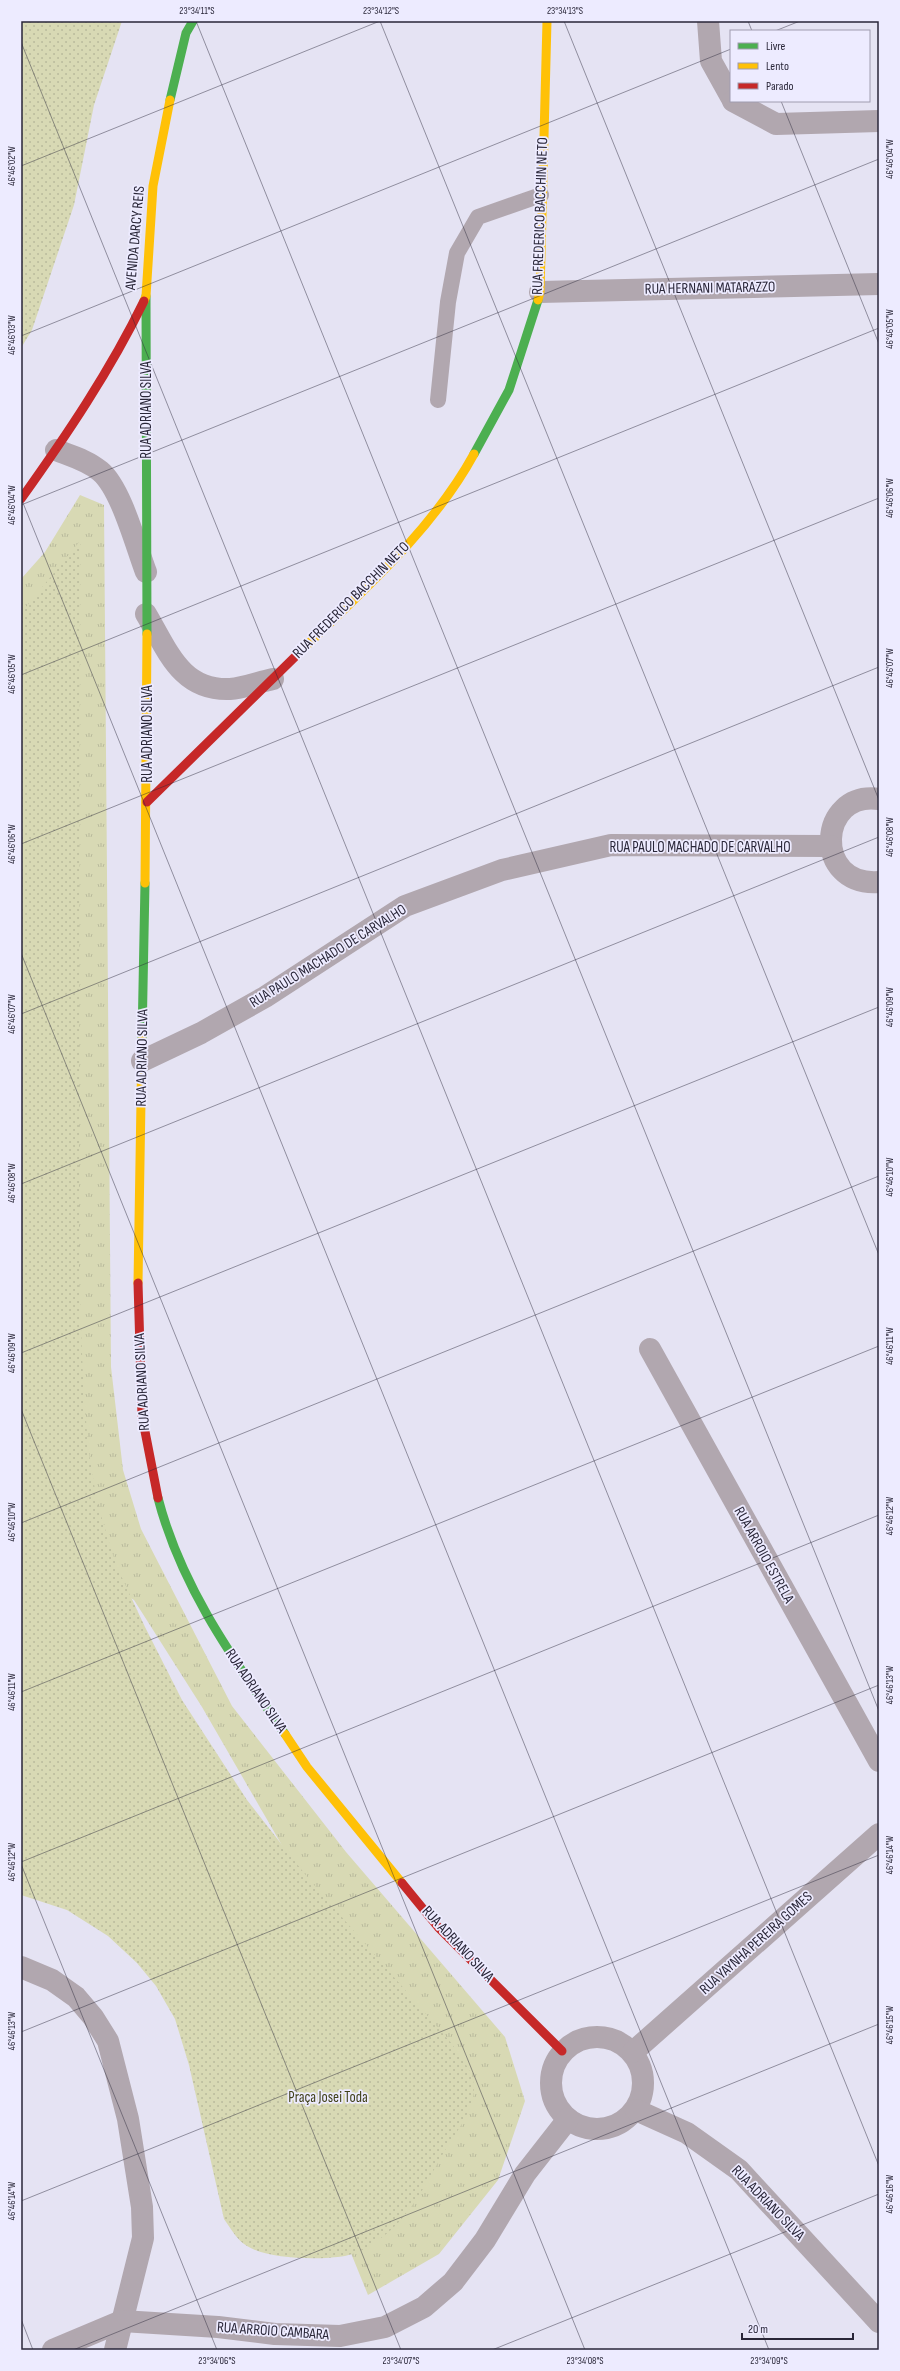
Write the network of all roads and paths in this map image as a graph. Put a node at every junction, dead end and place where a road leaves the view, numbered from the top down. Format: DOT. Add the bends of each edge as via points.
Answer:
graph roads {
  1 [pos="193,21"];
  2 [pos="547,21"];
  3 [pos="708,21"];
  4 [pos="730,96"];
  5 [pos="735,102"];
  6 [pos="879,122"];
  7 [pos="541,195"];
  8 [pos="879,284"];
  9 [pos="540,292"];
  10 [pos="146,296"];
  11 [pos="438,400"];
  12 [pos="56,450"];
  13 [pos="21,499"];
  14 [pos="146,572"];
  15 [pos="146,614"];
  16 [pos="273,679"];
  17 [pos="879,799"];
  18 [pos="147,802"];
  19 [pos="830,846"];
  20 [pos="879,882"];
  21 [pos="142,1061"];
  22 [pos="650,1349"];
  23 [pos="879,1761"];
  24 [pos="879,1834"];
  25 [pos="21,1966"];
  26 [pos="562,2051"];
  27 [pos="633,2052"];
  28 [pos="636,2110"];
  29 [pos="568,2119"];
  30 [pos="122,2320"];
  31 [pos="879,2322"];
  32 [pos="53,2350"];
  33 [pos="115,2350"];
  1 -- 10 [label="street, AVENIDA DARCY REIS" via="186,33 153,186"];
  2 -- 7 [label="street, RUA FREDERICO BACCHIN NETO"];
  3 -- 4 [label="street" via="711,60"];
  5 -- 6 [label="street" via="776,124"];
  7 -- 9 [label="street, RUA FREDERICO BACCHIN NETO"];
  7 -- 11 [label="lane" via="478,217 457,253 448,302"];
  8 -- 9 [label="street, RUA HERNANI MATARAZZO"];
  9 -- 16 [label="street, RUA FREDERICO BACCHIN NETO" via="509,390 460,479 394,560"];
  10 -- 12 [label="street, AVENIDA DARCY REIS" via="125,339"];
  10 -- 14 [label="street, RUA ADRIANO SILVA"];
  12 -- 13 [label="street, AVENIDA DARCY REIS"];
  12 -- 14 [label="street, RUA ADRIANO SILVA" via="84,460 101,472 118,498"];
  14 -- 15 [label="street, RUA ADRIANO SILVA"];
  15 -- 16 [label="street" via="175,662 191,680 207,688 232,689"];
  15 -- 18 [label="street, RUA ADRIANO SILVA"];
  16 -- 18 [label="street, RUA FREDERICO BACCHIN NETO"];
  17 -- 19 [label="street" via="858,801 842,811 832,827"];
  18 -- 21 [label="street, RUA ADRIANO SILVA"];
  19 -- 20 [label="street" via="837,864 851,877 864,882"];
  19 -- 21 [label="street, RUA PAULO MACHADO DE CARVALHO" via="611,845 502,870 405,906 265,997 201,1033"];
  21 -- 26 [label="street, RUA ADRIANO SILVA" via="137,1254 142,1416 152,1475 167,1533 194,1592 225,1647 307,1767 438,1927"];
  22 -- 23 [label="street, RUA ARROIO ESTRELA"];
  24 -- 27 [label="street, RUA YAYNHA PEREIRA GOMES"];
  25 -- 30 [label="street" via="52,1980 76,1997 108,2041 128,2119 142,2208 143,2238"];
  26 -- 27 [label="street" via="585,2037 611,2038"];
  26 -- 29 [label="street" via="551,2073 553,2099"];
  27 -- 28 [label="street" via="645,2081"];
  28 -- 29 [label="street" via="616,2126 591,2129"];
  28 -- 31 [label="street, RUA ADRIANO SILVA" via="687,2133 739,2170"];
  29 -- 30 [label="street, RUA ARROIO CAMBARA" via="525,2174 485,2240 453,2282 424,2307 385,2327 340,2336 275,2334"];
  30 -- 32 [label="street, RUA ARROIO CAMBARA"];
  30 -- 33 [label="street"];
}
